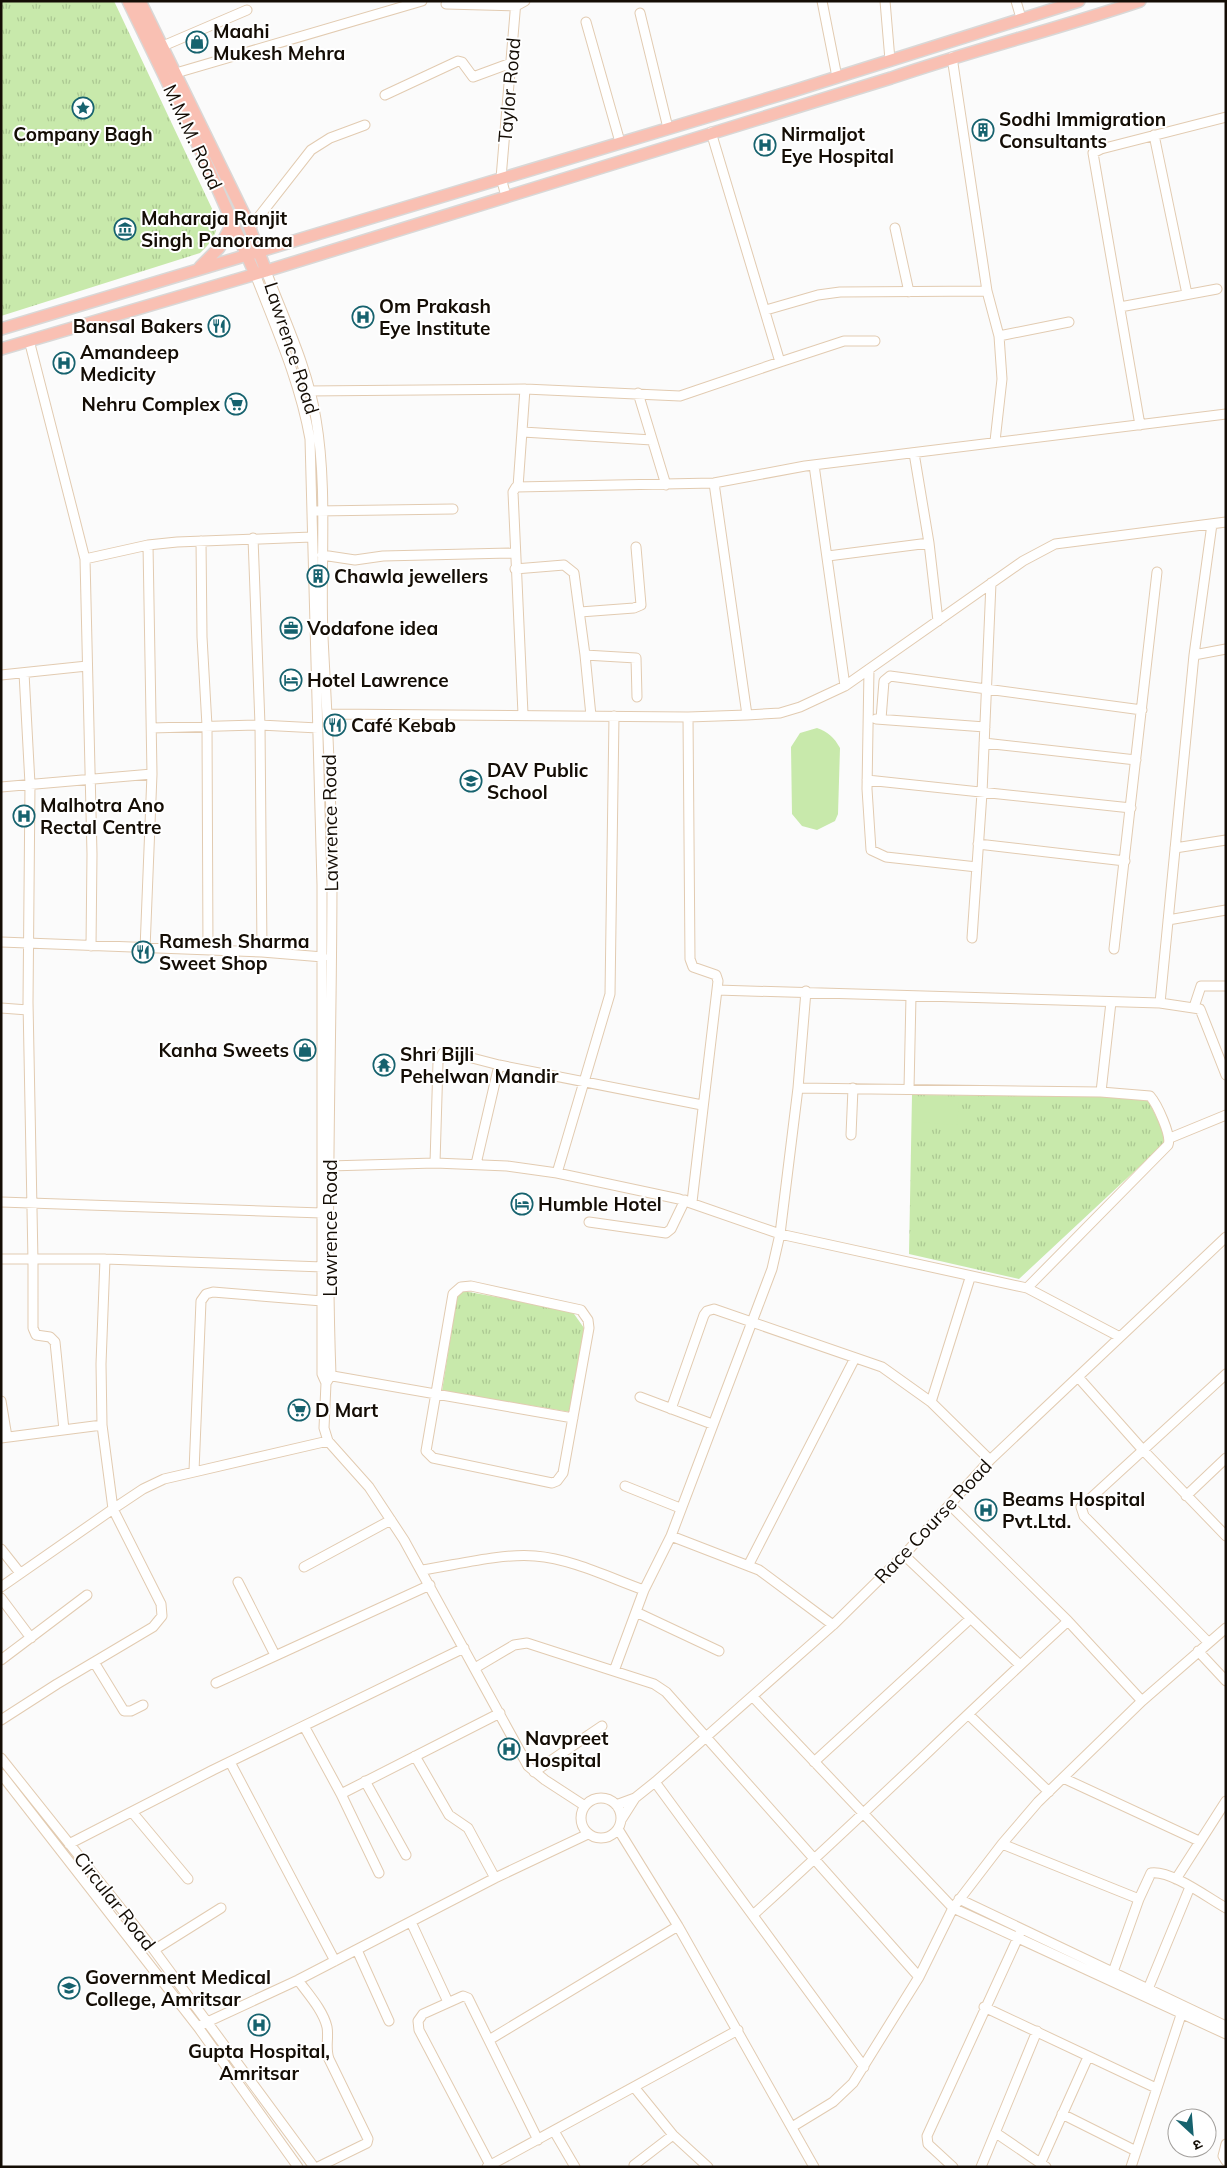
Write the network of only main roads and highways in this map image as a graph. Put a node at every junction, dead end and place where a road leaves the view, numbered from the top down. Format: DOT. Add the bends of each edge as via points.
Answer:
graph roads {
  1 [pos="128,1"];
  2 [pos="140,1"];
  3 [pos="1079,1"];
  4 [pos="1140,1"];
  5 [pos="232,224"];
  6 [pos="259,251"];
  7 [pos="247,255"];
  8 [pos="197,270"];
  9 [pos="266,271"];
  10 [pos="255,274"];
  11 [pos="1,329"];
  12 [pos="1,349"];
  1 -- 5 [label="main road, M.M.M. Road" via="204,158"];
  2 -- 6 [label="main road, M.M.M. Road"];
  3 -- 6 [label="main road"];
  4 -- 9 [label="main road"];
  5 -- 7 [label="main road, M.M.M. Road"];
  5 -- 8 [label="main road" via="219,248"];
  6 -- 7 [label="main road"];
  6 -- 9 [label="main road, M.M.M. Road"];
  7 -- 8 [label="main road"];
  7 -- 10 [label="main road, M.M.M. Road"];
  8 -- 11 [label="main road"];
  9 -- 10 [label="main road"];
  10 -- 12 [label="main road"];
}
